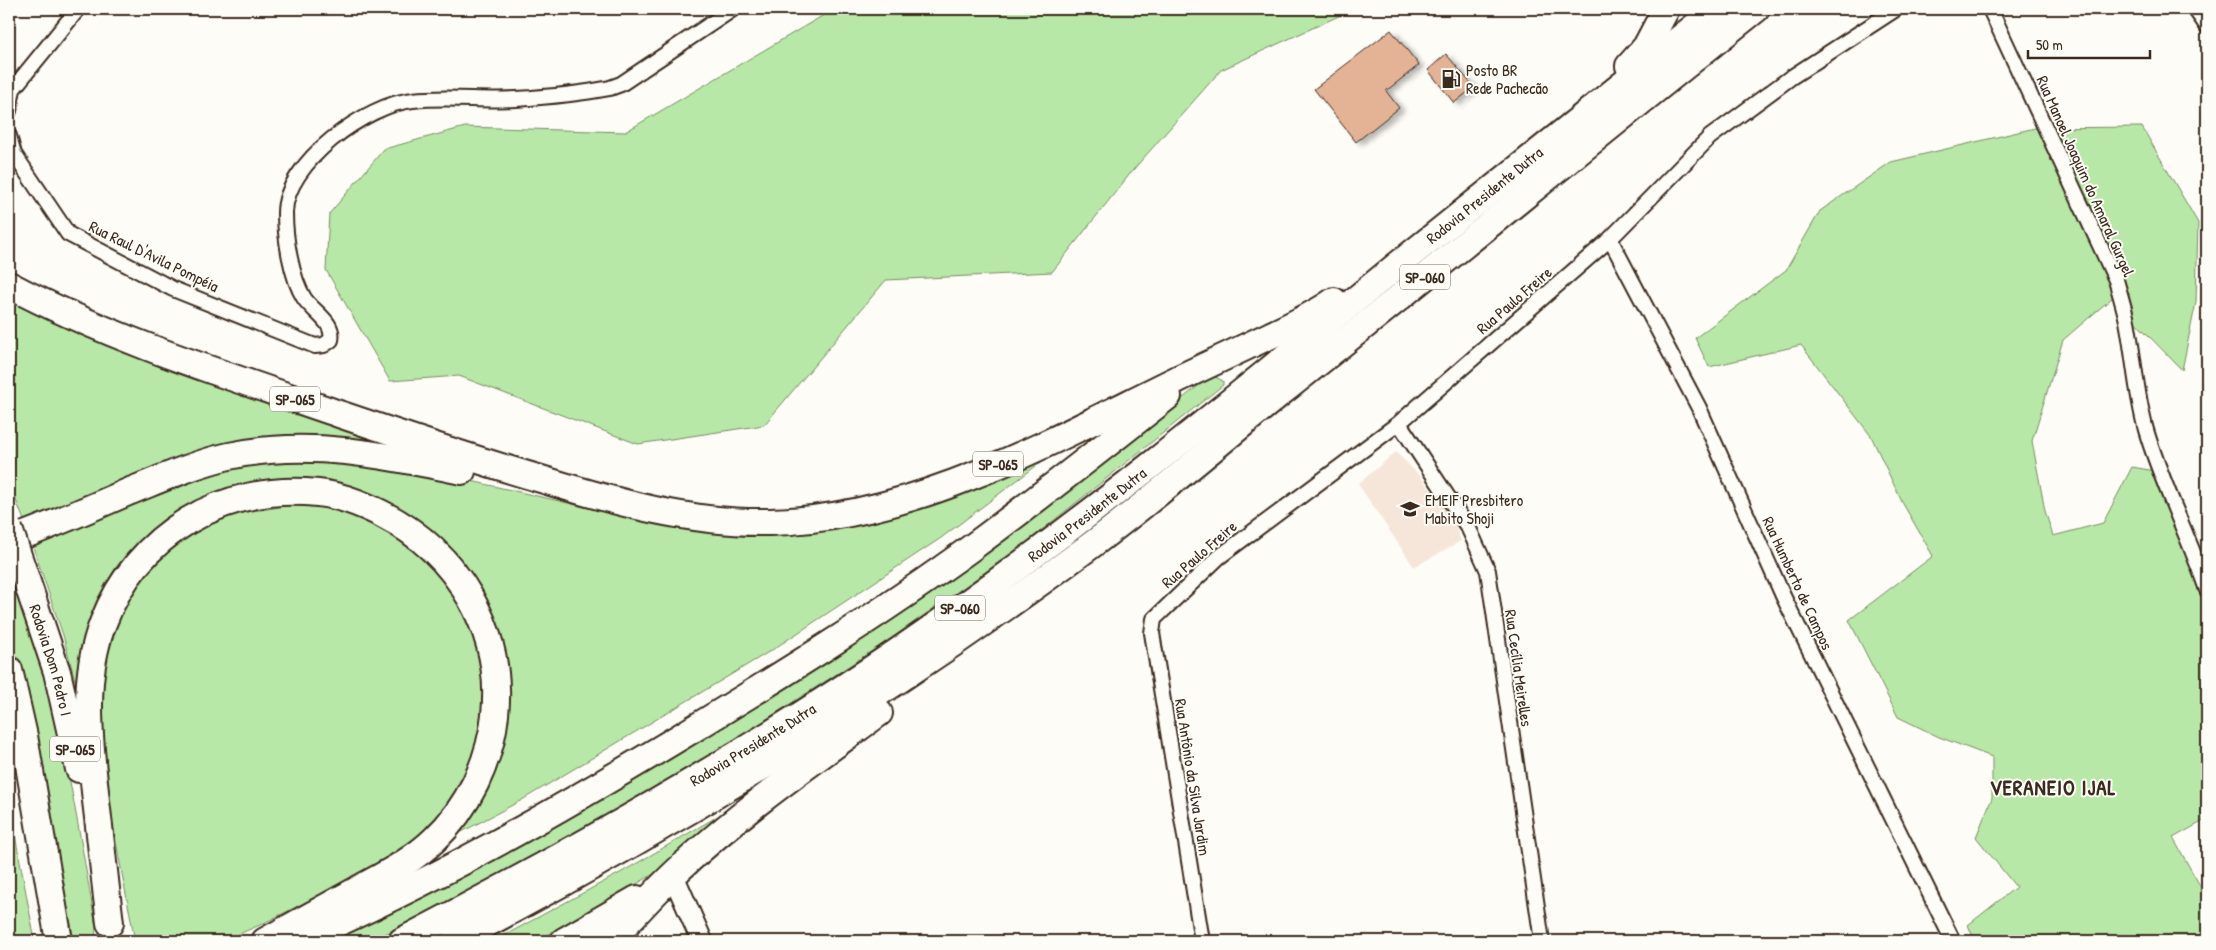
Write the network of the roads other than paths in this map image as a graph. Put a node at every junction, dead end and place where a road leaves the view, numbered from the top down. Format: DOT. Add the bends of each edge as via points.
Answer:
graph roads {
  1 [pos="78,9"];
  2 [pos="733,9"];
  3 [pos="1666,9"];
  4 [pos="1717,9"];
  5 [pos="1756,9"];
  6 [pos="1896,9"];
  7 [pos="1990,9"];
  8 [pos="2195,9"];
  9 [pos="2207,26"];
  10 [pos="1589,110"];
  11 [pos="9,111"];
  12 [pos="9,136"];
  13 [pos="1471,205"];
  14 [pos="1610,239"];
  15 [pos="9,285"];
  16 [pos="1210,364"];
  17 [pos="1399,423"];
  18 [pos="588,494"];
  19 [pos="9,529"];
  20 [pos="9,541"];
  21 [pos="1092,544"];
  22 [pos="2207,590"];
  23 [pos="1154,619"];
  24 [pos="9,670"];
  25 [pos="673,875"];
  26 [pos="111,934"];
  27 [pos="59,941"];
  28 [pos="265,941"];
  29 [pos="297,941"];
  30 [pos="402,941"];
  31 [pos="454,941"];
  32 [pos="564,941"];
  33 [pos="610,941"];
  34 [pos="702,941"];
  35 [pos="1202,941"];
  36 [pos="1542,941"];
  37 [pos="1953,941"];
  1 -- 11 [label="street" via="13,89"];
  2 -- 12 [label="street, Rua Raul D'Avila Pompéia" via="621,84 610,88 516,99 412,100 357,121 332,140 295,178 287,196 285,213 288,246 298,283 304,298 330,326 331,340 324,345 315,346 182,292 68,234 14,154"];
  3 -- 10 [label="highway" via="1646,47"];
  4 -- 10 [label="highway, Rodovia Presidente Dutra / SP-060"];
  5 -- 21 [label="highway, Rodovia Presidente Dutra / SP-060"];
  6 -- 14 [label="street, Rua Paulo Freire" via="1790,78 1710,137"];
  7 -- 22 [label="street, Rua Manoel Joaquim do Amaral Gurgel" via="2116,280 2146,428 2159,470"];
  8 -- 9 [label="street"];
  10 -- 13 [label="highway, Rodovia Presidente Dutra / SP-060"];
  13 -- 16 [label="highway" via="1324,308"];
  13 -- 30 [label="highway, Rodovia Presidente Dutra / SP-060" via="1137,477 907,645 830,697 673,793"];
  14 -- 17 [label="street, Rua Paulo Freire"];
  14 -- 37 [label="street, Rua Humberto de Campos" via="1699,408 1784,598"];
  15 -- 18 [label="highway, SP-065" via="92,326 446,451"];
  16 -- 18 [label="highway, SP-065" via="988,468 930,492 874,508 819,518 730,522"];
  16 -- 29 [label="highway" via="971,548 774,680 576,799 430,878"];
  17 -- 23 [label="street, Rua Paulo Freire" via="1219,557"];
  17 -- 36 [label="street, Rua Cecília Meirelles" via="1469,530 1488,571"];
  18 -- 20 [label="highway, SP-065" via="399,458 296,448 229,456 200,464"];
  19 -- 26 [label="highway, Rodovia Dom Pedro I / SP-065, bridge" via="48,640 66,705"];
  21 -- 25 [label="highway, SP-060" via="966,649 771,794"];
  21 -- 31 [label="highway, Rodovia Presidente Dutra / SP-060" via="905,677 707,802"];
  23 -- 35 [label="street, Rua Antônio da Silva Jardim" via="1152,633"];
  24 -- 27 [label="highway, SP-065" via="24,736"];
  25 -- 32 [label="highway"];
  25 -- 33 [label="highway, SP-060"];
  25 -- 34 [label="street"];
  26 -- 28 [label="highway" via="89,710 95,650 114,598 146,552 164,536 214,507 269,493 320,493 391,518 416,533 451,568 466,588 486,632 497,694 494,722 490,746 469,796 436,839 408,862"];
}
